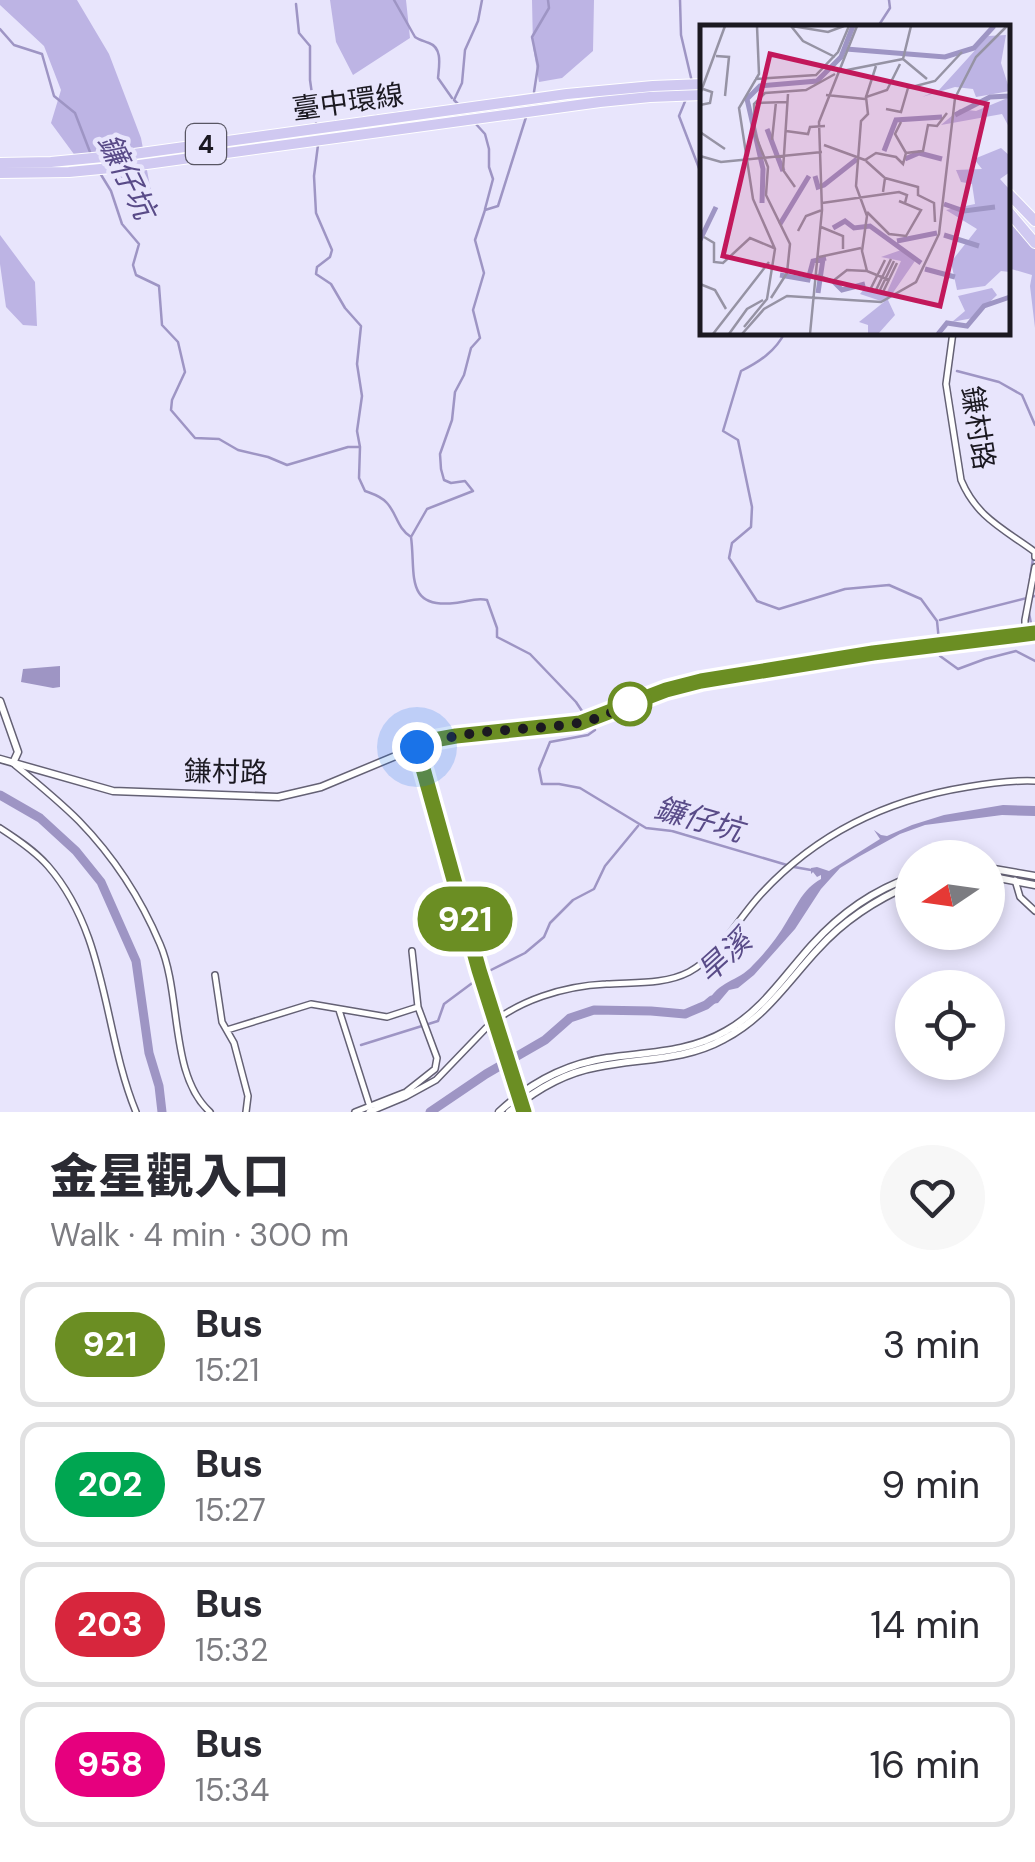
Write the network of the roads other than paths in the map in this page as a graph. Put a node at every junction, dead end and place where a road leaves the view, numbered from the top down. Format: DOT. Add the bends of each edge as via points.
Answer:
graph roads {
  1 [pos="694,89"];
  2 [pos="0,162"];
  3 [pos="96,164"];
  4 [pos="0,173"];
  5 [pos="1010,195"];
  6 [pos="1010,213"];
  7 [pos="1035,221"];
  8 [pos="1035,242"];
  9 [pos="952,335"];
  10 [pos="1035,557"];
  11 [pos="1035,567"];
  12 [pos="1035,632"];
  13 [pos="1025,634"];
  14 [pos="0,701"];
  15 [pos="417,747"];
  16 [pos="0,759"];
  17 [pos="13,764"];
  18 [pos="1035,781"];
  19 [pos="0,828"];
  20 [pos="1005,875"];
  21 [pos="1035,876"];
  22 [pos="1017,877"];
  23 [pos="1035,885"];
  24 [pos="895,887"];
  25 [pos="1035,911"];
  26 [pos="412,950"];
  27 [pos="215,975"];
  28 [pos="418,1007"];
  29 [pos="338,1010"];
  30 [pos="496,1024"];
  31 [pos="227,1030"];
  32 [pos="519,1095"];
  33 [pos="370,1110"];
  34 [pos="136,1112"];
  35 [pos="210,1112"];
  36 [pos="246,1112"];
  37 [pos="355,1112"];
  38 [pos="499,1112"];
  39 [pos="509,1112"];
  40 [pos="524,1112"];
  1 -- 3 [label="highway, 臺中環線 / 4"];
  2 -- 3 [label="highway, 臺中環線 / 4"];
  3 -- 4 [label="highway, 臺中環線 / 4"];
  5 -- 7 [label="highway"];
  6 -- 8 [label="highway"];
  9 -- 10 [label="street, 鎌村路" via="947,394 961,480 983,515"];
  11 -- 13 [label="street"];
  12 -- 13 [label="street, 鎌村路"];
  13 -- 15 [label="street, 鎌村路" via="701,681 580,723 456,736"];
  14 -- 17 [label="street" via="18,752"];
  15 -- 17 [label="street, 鎌村路" via="321,787 278,797 113,791"];
  15 -- 30 [label="street"];
  16 -- 17 [label="street, 鎌村路"];
  17 -- 35 [label="street" via="79,821 135,893 171,978 186,1076"];
  18 -- 30 [label="street" via="938,790 861,817 801,856 690,972 551,993"];
  19 -- 34 [label="street" via="49,866 82,923"];
  20 -- 22 [label="street"];
  21 -- 22 [label="street"];
  22 -- 23 [label="street"];
  22 -- 25 [label="street" via="1020,897"];
  24 -- 32 [label="street" via="844,916 766,1000 724,1033 680,1050 591,1060"];
  26 -- 28 [label="street"];
  27 -- 31 [label="street"];
  28 -- 29 [label="street" via="387,1017"];
  28 -- 33 [label="street" via="435,1069"];
  29 -- 31 [label="street" via="311,1004"];
  29 -- 33 [label="street"];
  30 -- 32 [label="street"];
  30 -- 33 [label="street" via="436,1080"];
  31 -- 36 [label="street" via="248,1096"];
  32 -- 38 [label="street"];
  32 -- 39 [label="street"];
  32 -- 40 [label="street"];
  33 -- 37 [label="street"];
}
